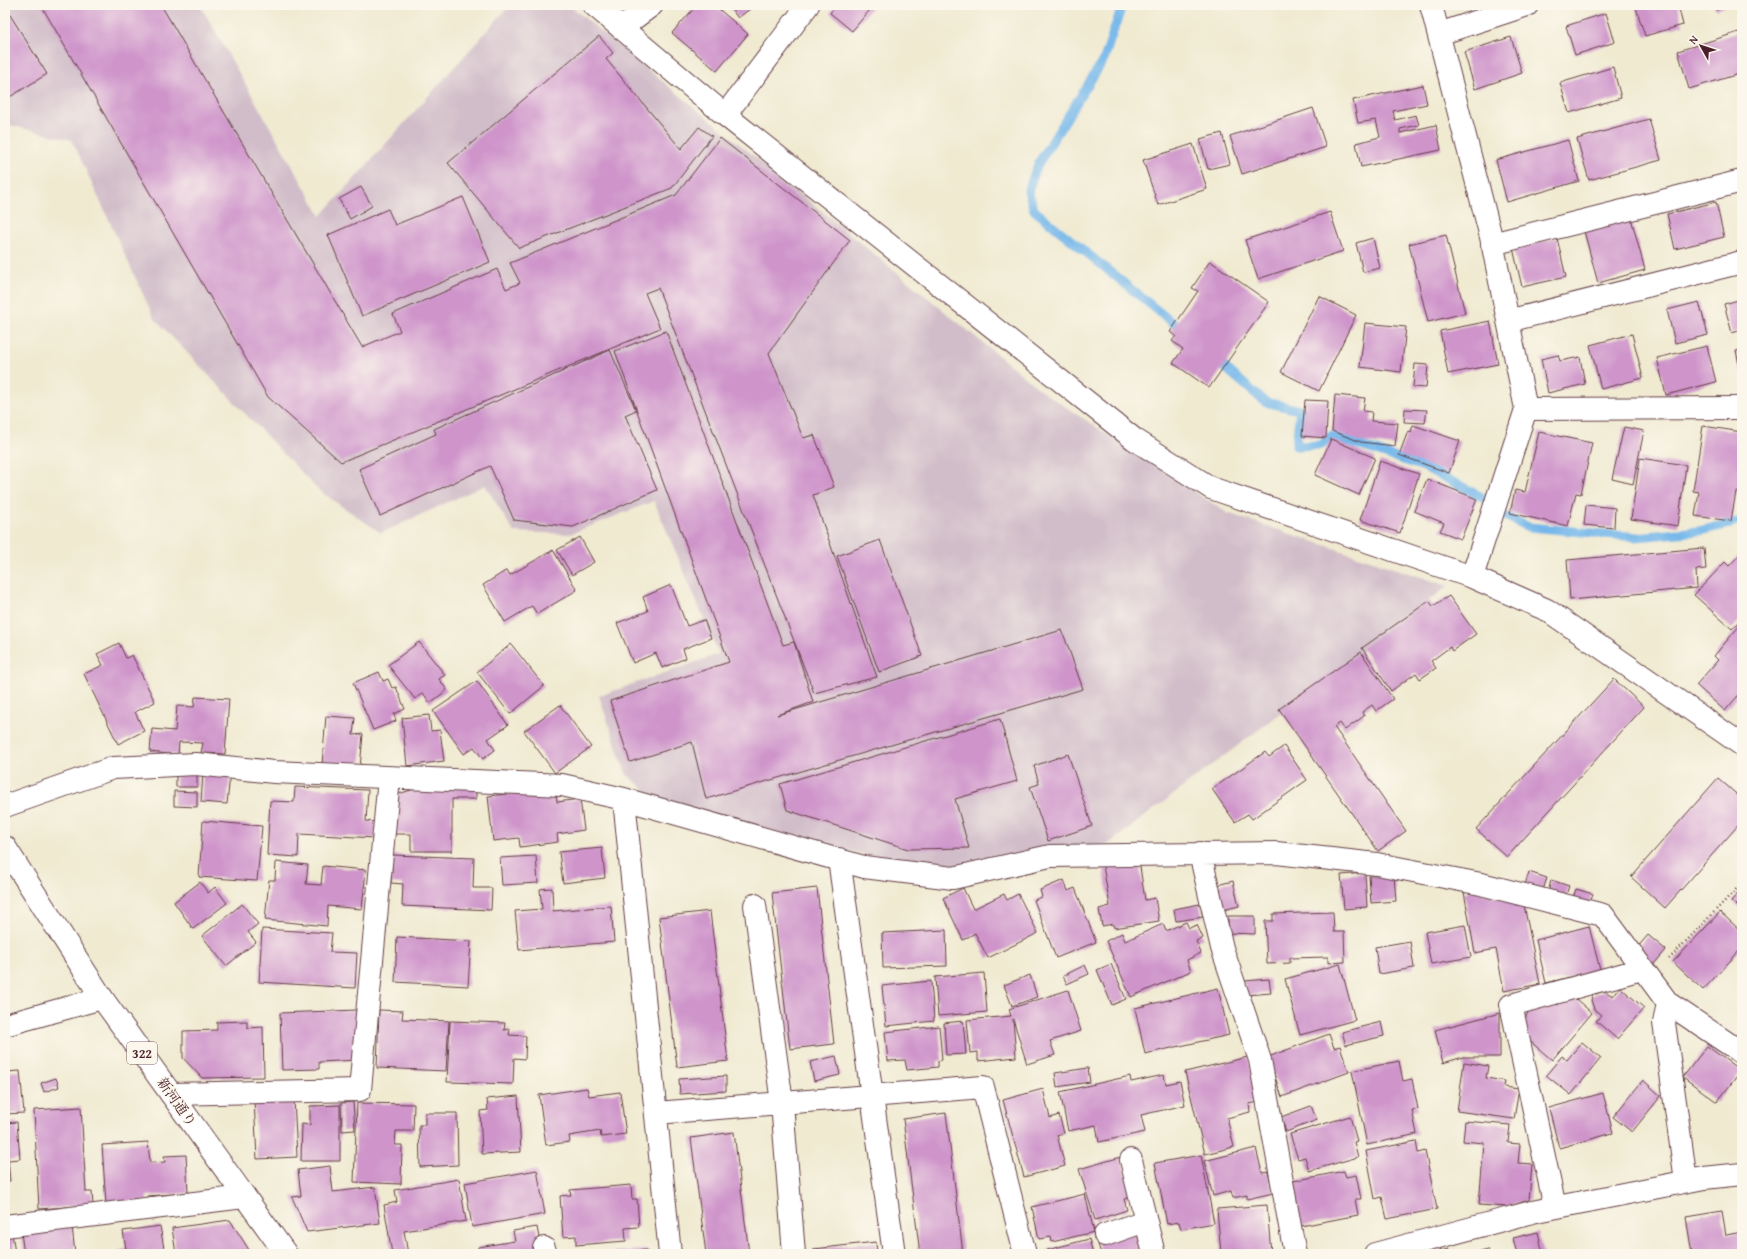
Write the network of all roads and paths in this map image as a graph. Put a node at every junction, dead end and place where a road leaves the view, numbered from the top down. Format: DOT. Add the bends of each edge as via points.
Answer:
graph roads {
  1 [pos="594,5"];
  2 [pos="652,5"];
  3 [pos="808,5"];
  4 [pos="1430,5"];
  5 [pos="1527,5"];
  6 [pos="621,28"];
  7 [pos="1439,34"];
  8 [pos="725,115"];
  9 [pos="1742,181"];
  10 [pos="1492,244"];
  11 [pos="1742,262"];
  12 [pos="1508,321"];
  13 [pos="1742,408"];
  14 [pos="1526,409"];
  15 [pos="1472,577"];
  16 [pos="1742,745"];
  17 [pos="389,778"];
  18 [pos="624,799"];
  19 [pos="5,806"];
  20 [pos="5,847"];
  21 [pos="1200,854"];
  22 [pos="839,859"];
  23 [pos="1742,883"];
  24 [pos="755,904"];
  25 [pos="1646,974"];
  26 [pos="102,998"];
  27 [pos="1668,1003"];
  28 [pos="5,1024"];
  29 [pos="1742,1053"];
  30 [pos="171,1094"];
  31 [pos="872,1096"];
  32 [pos="782,1103"];
  33 [pos="656,1113"];
  34 [pos="1130,1160"];
  35 [pos="1742,1174"];
  36 [pos="1686,1181"];
  37 [pos="244,1197"];
  38 [pos="1555,1207"];
  39 [pos="1145,1221"];
  40 [pos="5,1226"];
  41 [pos="1105,1235"];
  42 [pos="286,1254"];
  43 [pos="670,1254"];
  44 [pos="794,1254"];
  45 [pos="894,1254"];
  46 [pos="1025,1254"];
  47 [pos="1154,1254"];
  48 [pos="1295,1254"];
  49 [pos="1375,1254"];
  1 -- 6 [label="main road"];
  2 -- 6 [label="main road"];
  3 -- 8 [label="main road"];
  4 -- 7 [label="main road"];
  5 -- 7 [label="main road"];
  6 -- 8 [label="main road"];
  7 -- 10 [label="main road"];
  8 -- 15 [label="main road" via="1134,440 1211,488"];
  9 -- 10 [label="main road"];
  10 -- 12 [label="main road"];
  11 -- 12 [label="main road"];
  12 -- 14 [label="main road"];
  13 -- 14 [label="main road"];
  14 -- 15 [label="main road"];
  15 -- 16 [label="main road" via="1547,610"];
  17 -- 18 [label="main road" via="562,785"];
  17 -- 19 [label="main road" via="274,772 196,764 113,768"];
  17 -- 30 [label="main road" via="360,1090"];
  18 -- 22 [label="main road"];
  18 -- 33 [label="main road"];
  20 -- 26 [label="main road, 新河通り / 322"];
  21 -- 22 [label="main road" via="1050,856 953,878 864,867"];
  21 -- 25 [label="main road" via="1276,853 1377,864 1480,884 1603,915"];
  21 -- 48 [label="main road" via="1222,948 1260,1060"];
  22 -- 31 [label="main road"];
  23 -- 25 [label="path"];
  24 -- 32 [label="main road"];
  25 -- 27 [label="main road"];
  25 -- 38 [label="main road" via="1511,1005"];
  26 -- 28 [label="main road"];
  26 -- 30 [label="main road, 新河通り / 322"];
  27 -- 29 [label="main road"];
  27 -- 36 [label="main road" via="1664,1023"];
  30 -- 37 [label="main road, 新河通り / 322"];
  31 -- 32 [label="main road"];
  31 -- 45 [label="main road"];
  31 -- 46 [label="main road" via="983,1088"];
  32 -- 33 [label="main road"];
  32 -- 44 [label="main road"];
  33 -- 43 [label="main road"];
  34 -- 39 [label="main road"];
  35 -- 36 [label="main road"];
  36 -- 38 [label="main road"];
  37 -- 40 [label="main road"];
  37 -- 42 [label="main road, 新河通り / 322"];
  38 -- 49 [label="main road"];
  39 -- 41 [label="main road"];
  39 -- 47 [label="main road"];
}
